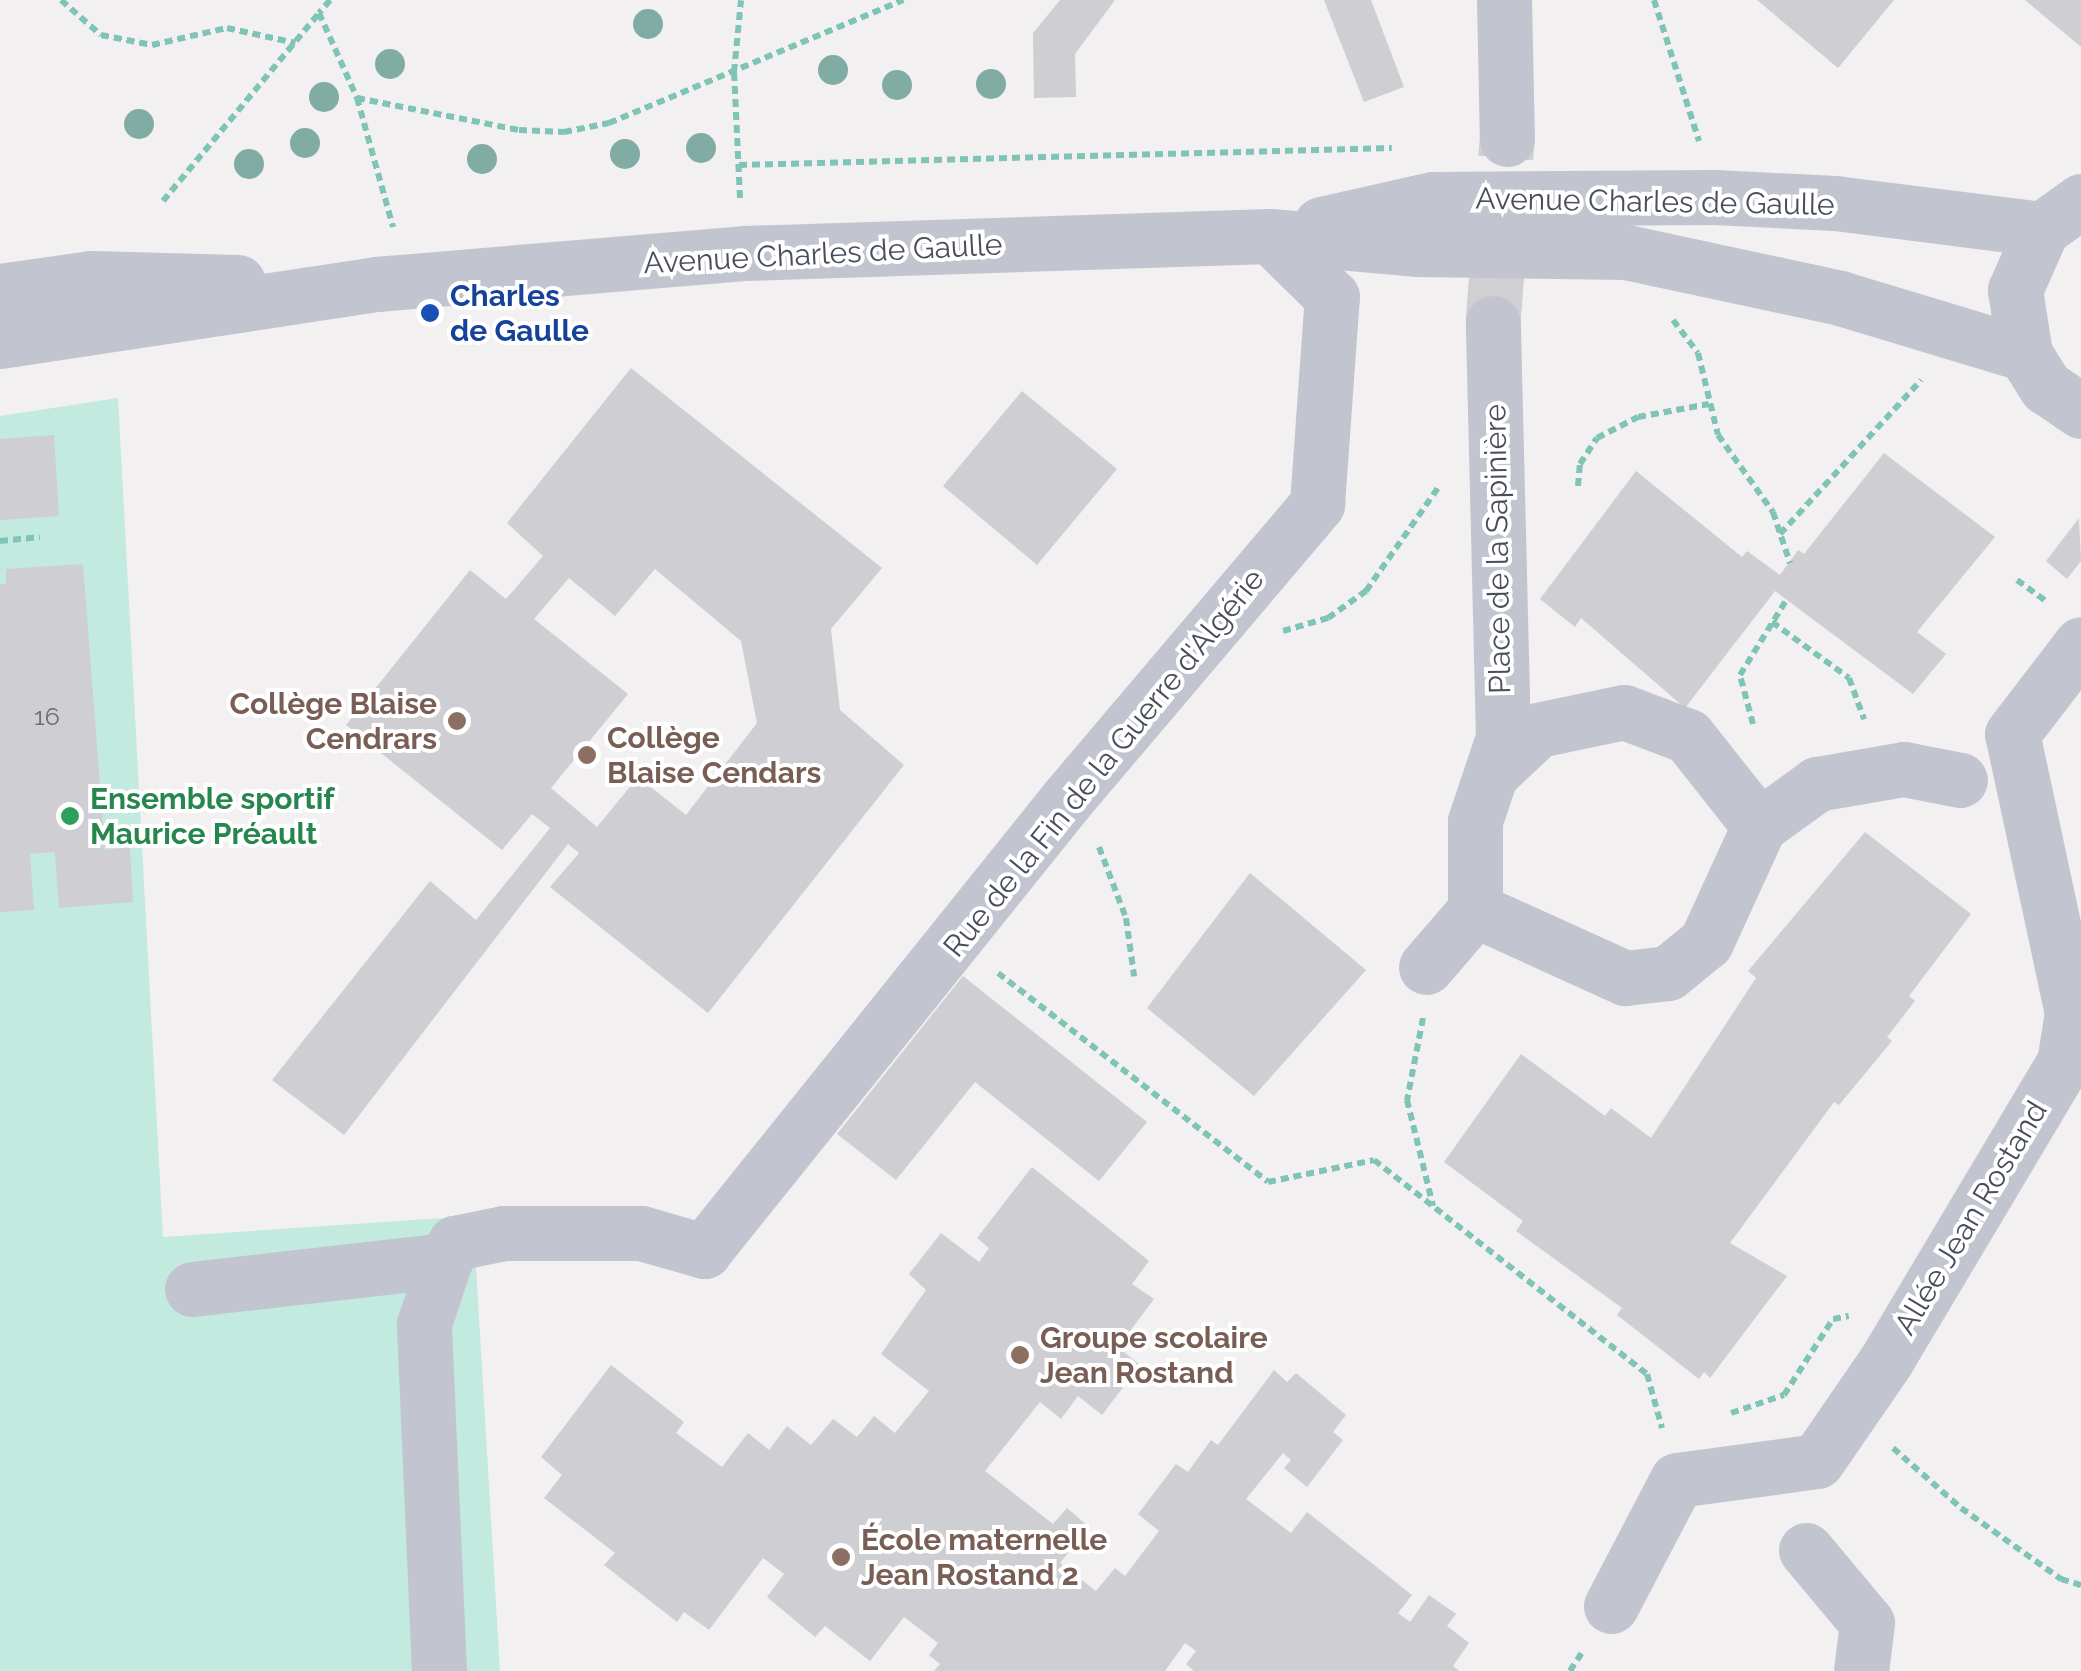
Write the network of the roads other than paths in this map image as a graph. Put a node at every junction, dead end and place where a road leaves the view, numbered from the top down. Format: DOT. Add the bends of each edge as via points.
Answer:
graph roads {
  1 [pos="1504,0"];
  2 [pos="1507,139"];
  3 [pos="2062,215"];
  4 [pos="1270,236"];
  5 [pos="392,282"];
  6 [pos="0,291"];
  7 [pos="1493,323"];
  8 [pos="0,342"];
  9 [pos="2025,354"];
  10 [pos="2081,412"];
  11 [pos="2081,644"];
  12 [pos="1491,774"];
  13 [pos="1960,780"];
  14 [pos="1745,809"];
  15 [pos="1474,910"];
  16 [pos="1426,967"];
  17 [pos="445,1260"];
  18 [pos="192,1290"];
  19 [pos="1806,1550"];
  20 [pos="1611,1606"];
  21 [pos="439,1671"];
  22 [pos="1861,1671"];
  1 -- 2 [label="street"];
  3 -- 4 [label="street, Avenue Charles de Gaulle" via="1714,196 1433,199"];
  3 -- 9 [label="street" via="2016,290"];
  4 -- 5 [label="street, Avenue Charles de Gaulle" via="744,253"];
  4 -- 9 [label="street, Avenue Charles de Gaulle" via="1418,249 1626,252 1840,298"];
  4 -- 17 [label="street, Rue de la Fin de la Guerre d'Algérie" via="1332,297 1317,504 1078,786 704,1251 641,1233 504,1232 454,1243"];
  5 -- 6 [label="street, Avenue Charles de Gaulle" via="91,278"];
  5 -- 8 [label="street, Avenue Charles de Gaulle"];
  7 -- 12 [label="street, Place de la Sapinière" via="1503,738"];
  9 -- 10 [label="street" via="2046,387"];
  11 -- 20 [label="street, Allée Jean Rostand" via="2012,734 2072,1013 2064,1062 1918,1308 1817,1462 1677,1480"];
  12 -- 14 [label="street, Place de la Sapinière" via="1538,730 1624,712 1688,736"];
  12 -- 15 [label="street, Place de la Sapinière" via="1475,821"];
  13 -- 14 [label="street" via="1904,768 1817,784"];
  14 -- 15 [label="street" via="1706,942 1668,973 1625,978"];
  15 -- 16 [label="street"];
  17 -- 18 [label="street"];
  17 -- 21 [label="street" via="424,1324"];
  19 -- 22 [label="street" via="1867,1623"];
}
